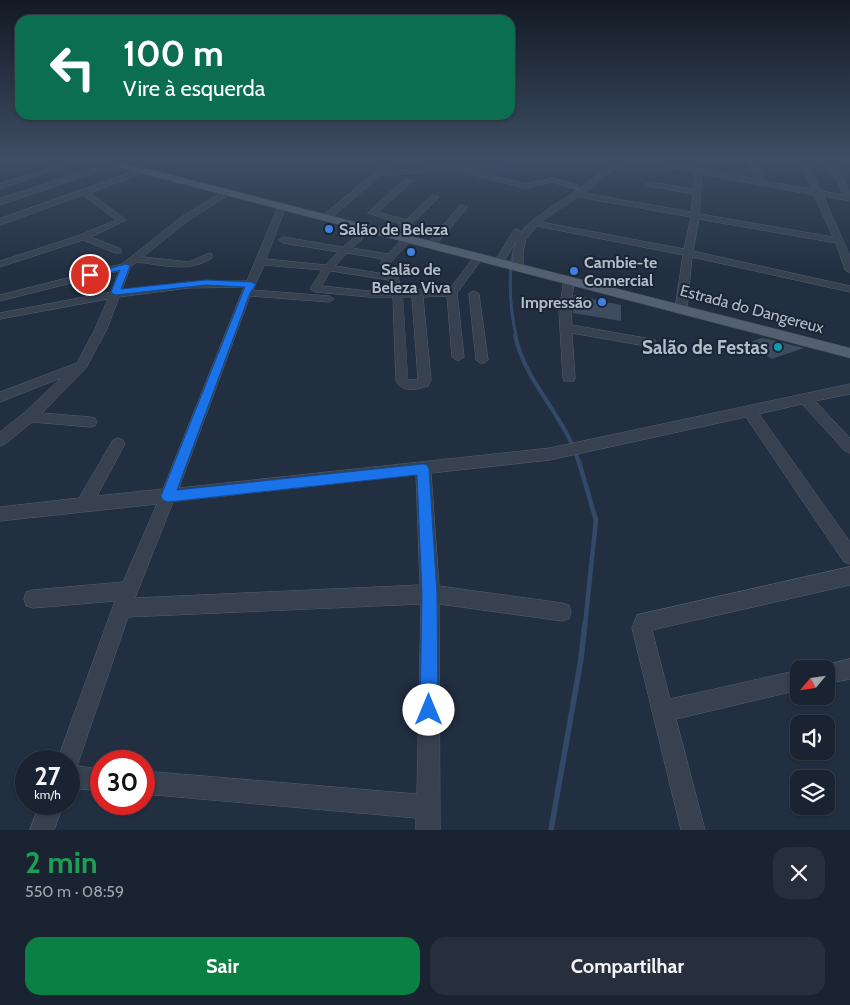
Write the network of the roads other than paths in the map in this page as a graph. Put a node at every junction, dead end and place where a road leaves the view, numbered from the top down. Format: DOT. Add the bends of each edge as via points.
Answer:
graph roads {
  1 [pos="16,197"];
  2 [pos="71,197"];
  3 [pos="90,197"];
  4 [pos="222,197"];
  5 [pos="239,197"];
  6 [pos="350,197"];
  7 [pos="391,197"];
  8 [pos="435,197"];
  9 [pos="564,197"];
  10 [pos="567,197"];
  11 [pos="606,197"];
  12 [pos="696,197"];
  13 [pos="818,197"];
  14 [pos="0,202"];
  15 [pos="282,206"];
  16 [pos="464,207"];
  17 [pos="694,216"];
  18 [pos="327,217"];
  19 [pos="0,222"];
  20 [pos="534,223"];
  21 [pos="407,224"];
  22 [pos="370,228"];
  23 [pos="395,234"];
  24 [pos="83,237"];
  25 [pos="408,238"];
  26 [pos="283,240"];
  27 [pos="432,244"];
  28 [pos="844,247"];
  29 [pos="345,249"];
  30 [pos="118,250"];
  31 [pos="688,253"];
  32 [pos="209,256"];
  33 [pos="479,256"];
  34 [pos="390,257"];
  35 [pos="130,262"];
  36 [pos="261,262"];
  37 [pos="0,264"];
  38 [pos="511,264"];
  39 [pos="328,268"];
  40 [pos="850,270"];
  41 [pos="378,274"];
  42 [pos="569,279"];
  43 [pos="249,289"];
  44 [pos="850,289"];
  45 [pos="115,292"];
  46 [pos="452,293"];
  47 [pos="369,294"];
  48 [pos="474,294"];
  49 [pos="398,295"];
  50 [pos="416,295"];
  51 [pos="0,298"];
  52 [pos="335,300"];
  53 [pos="681,309"];
  54 [pos="454,313"];
  55 [pos="476,314"];
  56 [pos="0,316"];
  57 [pos="567,328"];
  58 [pos="651,343"];
  59 [pos="850,353"];
  60 [pos="458,357"];
  61 [pos="482,360"];
  62 [pos="82,365"];
  63 [pos="570,378"];
  64 [pos="850,389"];
  65 [pos="0,397"];
  66 [pos="805,399"];
  67 [pos="749,410"];
  68 [pos="29,417"];
  69 [pos="90,422"];
  70 [pos="0,440"];
  71 [pos="118,444"];
  72 [pos="850,448"];
  73 [pos="423,469"];
  74 [pos="168,496"];
  75 [pos="83,506"];
  76 [pos="0,514"];
  77 [pos="849,551"];
  78 [pos="850,576"];
  79 [pos="430,594"];
  80 [pos="33,599"];
  81 [pos="125,600"];
  82 [pos="562,612"];
  83 [pos="850,669"];
  84 [pos="835,672"];
  85 [pos="790,682"];
  86 [pos="664,711"];
  87 [pos="72,750"];
  88 [pos="155,784"];
  89 [pos="48,815"];
  90 [pos="428,819"];
  91 [pos="42,830"];
  92 [pos="693,830"];
  1 -- 14 [label="street"];
  2 -- 19 [label="street"];
  3 -- 24 [label="street" via="122,220"];
  4 -- 35 [label="street" via="183,220"];
  5 -- 15 [label="main road, Estrada do Dangereux"];
  6 -- 18 [label="street"];
  7 -- 21 [label="street" via="372,213"];
  8 -- 21 [label="street"];
  9 -- 38 [label="street" via="520,228"];
  10 -- 20 [label="street"];
  11 -- 17 [label="street"];
  12 -- 17 [label="street"];
  13 -- 28 [label="street"];
  15 -- 18 [label="main road, Estrada do Dangereux"];
  15 -- 36 [label="street"];
  16 -- 27 [label="street"];
  17 -- 28 [label="street"];
  17 -- 31 [label="street"];
  18 -- 22 [label="main road, Estrada do Dangereux"];
  20 -- 31 [label="street"];
  20 -- 38 [label="street" via="518,246"];
  21 -- 23 [label="street"];
  22 -- 23 [label="main road, Estrada do Dangereux"];
  22 -- 29 [label="street"];
  23 -- 25 [label="main road, Estrada do Dangereux"];
  24 -- 30 [label="street"];
  24 -- 37 [label="street"];
  25 -- 27 [label="main road, Estrada do Dangereux"];
  25 -- 34 [label="street"];
  26 -- 29 [label="street"];
  27 -- 33 [label="main road, Estrada do Dangereux"];
  28 -- 40 [label="street"];
  29 -- 34 [label="street"];
  29 -- 39 [label="street"];
  31 -- 44 [label="street"];
  31 -- 53 [label="street"];
  32 -- 35 [label="street" via="189,266"];
  33 -- 38 [label="main road, Estrada do Dangereux"];
  33 -- 46 [label="street"];
  34 -- 41 [label="street"];
  35 -- 45 [label="street"];
  35 -- 51 [label="street"];
  36 -- 39 [label="street"];
  36 -- 43 [label="street"];
  38 -- 42 [label="main road, Estrada do Dangereux"];
  39 -- 41 [label="street"];
  39 -- 47 [label="street" via="315,288 317,290"];
  41 -- 47 [label="street"];
  41 -- 49 [label="street" via="394,278"];
  42 -- 53 [label="main road, Estrada do Dangereux"];
  42 -- 57 [label="street" via="565,312"];
  43 -- 45 [label="street" via="206,283"];
  43 -- 52 [label="street"];
  43 -- 74 [label="street"];
  45 -- 56 [label="street"];
  45 -- 62 [label="street"];
  46 -- 50 [label="street"];
  46 -- 54 [label="street"];
  47 -- 49 [label="street"];
  48 -- 55 [label="street"];
  49 -- 50 [label="street"];
  49 -- 50 [label="street" via="402,381 406,385 423,384 425,380"];
  53 -- 59 [label="main road, Estrada do Dangereux"];
  54 -- 55 [label="street"];
  54 -- 60 [label="street"];
  55 -- 61 [label="street"];
  57 -- 58 [label="street"];
  57 -- 63 [label="street"];
  62 -- 65 [label="street"];
  62 -- 68 [label="street"];
  64 -- 66 [label="street"];
  66 -- 67 [label="street"];
  66 -- 72 [label="street"];
  67 -- 73 [label="street" via="550,454"];
  67 -- 77 [label="street"];
  68 -- 69 [label="street"];
  68 -- 70 [label="street"];
  71 -- 75 [label="street"];
  73 -- 74 [label="street"];
  73 -- 79 [label="street"];
  74 -- 75 [label="street"];
  74 -- 81 [label="street"];
  75 -- 76 [label="street"];
  78 -- 86 [label="street" via="644,622 642,628"];
  79 -- 81 [label="street"];
  79 -- 82 [label="street"];
  79 -- 90 [label="street"];
  80 -- 81 [label="street"];
  81 -- 87 [label="street"];
  83 -- 84 [label="street"];
  85 -- 86 [label="street"];
  86 -- 92 [label="street"];
  88 -- 90 [label="street"];
  89 -- 91 [label="street"];
}
